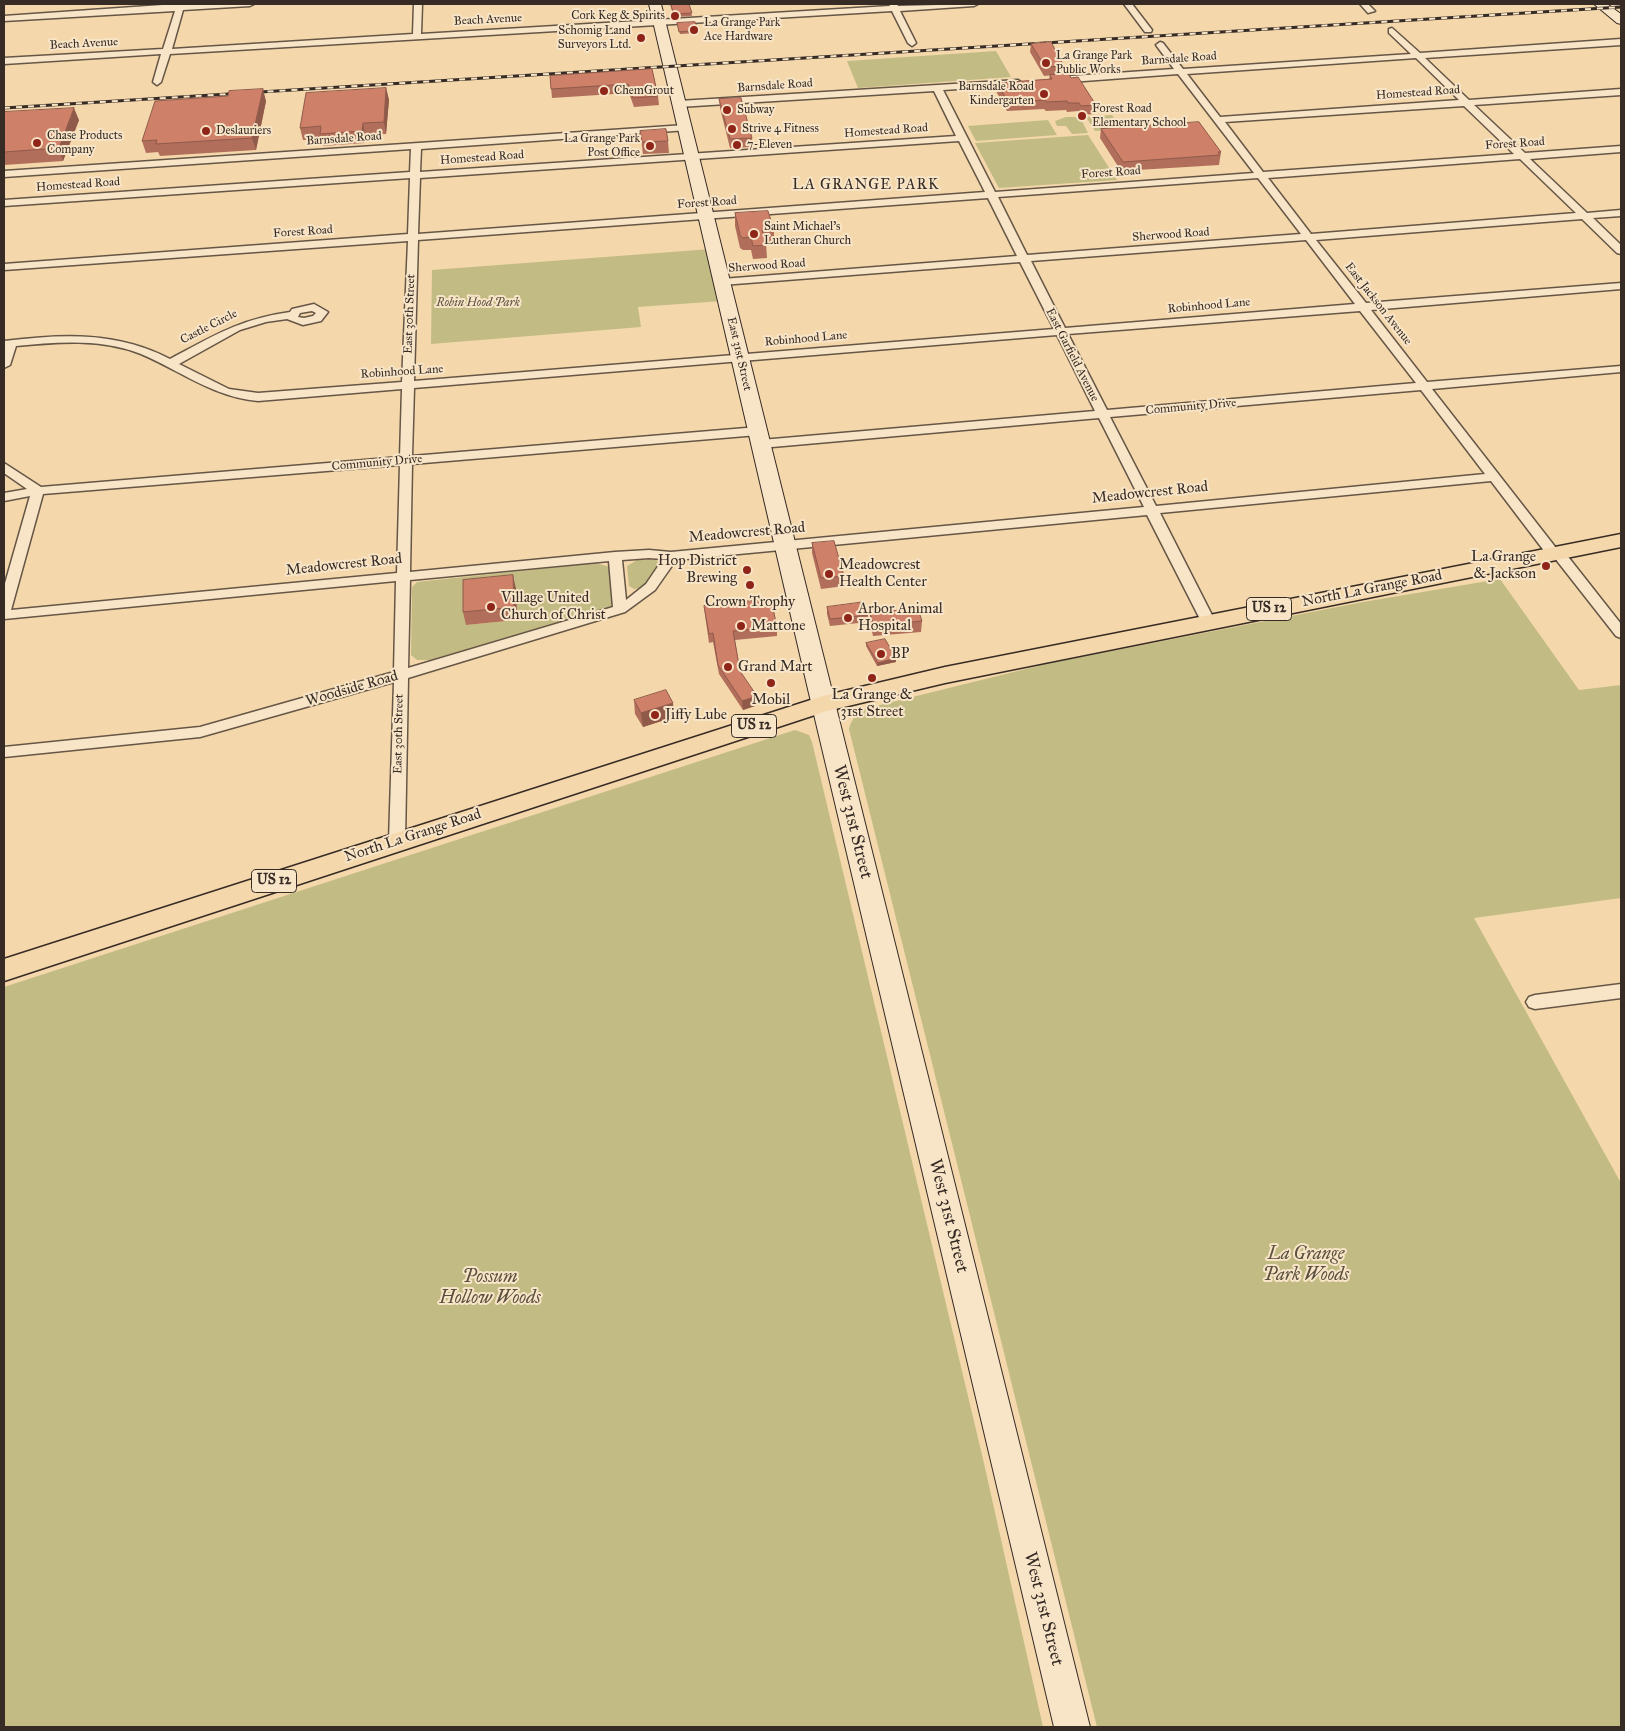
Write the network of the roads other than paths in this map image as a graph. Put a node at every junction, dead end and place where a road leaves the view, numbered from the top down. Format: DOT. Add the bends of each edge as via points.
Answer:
graph roads {
  1 [pos="250,4"];
  2 [pos="418,4"];
  3 [pos="655,4"];
  4 [pos="974,4"];
  5 [pos="1128,4"];
  6 [pos="1364,4"];
  7 [pos="1600,4"];
  8 [pos="180,6"];
  9 [pos="894,6"];
  10 [pos="1371,11"];
  11 [pos="4,18"];
  12 [pos="1621,20"];
  13 [pos="659,22"];
  14 [pos="1148,30"];
  15 [pos="1392,31"];
  16 [pos="417,37"];
  17 [pos="912,42"];
  18 [pos="1621,42"];
  19 [pos="1160,45"];
  20 [pos="167,51"];
  21 [pos="1418,56"];
  22 [pos="4,61"];
  23 [pos="1180,72"];
  24 [pos="1043,81"];
  25 [pos="157,82"];
  26 [pos="1023,82"];
  27 [pos="937,88"];
  28 [pos="1621,92"];
  29 [pos="1466,102"];
  30 [pos="679,104"];
  31 [pos="1217,120"];
  32 [pos="685,128"];
  33 [pos="962,138"];
  34 [pos="416,147"];
  35 [pos="1621,149"];
  36 [pos="692,156"];
  37 [pos="1523,156"];
  38 [pos="4,174"];
  39 [pos="1260,175"];
  40 [pos="415,176"];
  41 [pos="991,195"];
  42 [pos="4,203"];
  43 [pos="1621,213"];
  44 [pos="707,216"];
  45 [pos="1585,216"];
  46 [pos="413,237"];
  47 [pos="1309,237"];
  48 [pos="1621,251"];
  49 [pos="1023,259"];
  50 [pos="4,267"];
  51 [pos="722,282"];
  52 [pos="1621,286"];
  53 [pos="1363,307"];
  54 [pos="292,315"];
  55 [pos="1059,332"];
  56 [pos="8,343"];
  57 [pos="740,358"];
  58 [pos="170,364"];
  59 [pos="4,365"];
  60 [pos="1621,368"];
  61 [pos="408,385"];
  62 [pos="1424,386"];
  63 [pos="1102,414"];
  64 [pos="759,438"];
  65 [pos="406,461"];
  66 [pos="4,466"];
  67 [pos="1494,477"];
  68 [pos="38,491"];
  69 [pos="4,496"];
  70 [pos="1150,509"];
  71 [pos="1621,540"];
  72 [pos="785,546"];
  73 [pos="1555,553"];
  74 [pos="615,556"];
  75 [pos="671,556"];
  76 [pos="403,576"];
  77 [pos="620,609"];
  78 [pos="4,610"];
  79 [pos="4,615"];
  80 [pos="1208,622"];
  81 [pos="1621,633"];
  82 [pos="400,675"];
  83 [pos="823,704"];
  84 [pos="4,752"];
  85 [pos="397,841"];
  86 [pos="4,970"];
  87 [pos="1621,991"];
  88 [pos="1535,1002"];
  89 [pos="1072,1727"];
  1 -- 8 [label="street"];
  2 -- 16 [label="street"];
  3 -- 13 [label="main road, East 31st Street"];
  4 -- 9 [label="street, Beach Avenue"];
  5 -- 14 [label="street"];
  6 -- 10 [label="street"];
  7 -- 12 [label="main road"];
  8 -- 11 [label="street"];
  8 -- 20 [label="street"];
  9 -- 13 [label="street, Beach Avenue"];
  9 -- 17 [label="street"];
  13 -- 16 [label="street, Beach Avenue"];
  13 -- 30 [label="main road, East 31st Street"];
  15 -- 21 [label="street"];
  16 -- 20 [label="street, Beach Avenue"];
  18 -- 21 [label="street, Barnsdale Road"];
  19 -- 23 [label="street, East Jackson Avenue"];
  20 -- 22 [label="street, Beach Avenue"];
  20 -- 25 [label="street"];
  21 -- 23 [label="street, Barnsdale Road"];
  21 -- 29 [label="street"];
  23 -- 24 [label="street, Barnsdale Road"];
  23 -- 31 [label="street, East Jackson Avenue"];
  26 -- 27 [label="street, Barnsdale Road"];
  27 -- 30 [label="street, Barnsdale Road"];
  27 -- 33 [label="street, East Garfield Avenue"];
  28 -- 29 [label="street, Homestead Road"];
  29 -- 31 [label="street, Homestead Road"];
  29 -- 37 [label="street"];
  30 -- 32 [label="main road, East 31st Street"];
  31 -- 39 [label="street, East Jackson Avenue"];
  32 -- 34 [label="street, Barnsdale Road"];
  32 -- 36 [label="main road, East 31st Street"];
  33 -- 36 [label="street, Homestead Road"];
  33 -- 41 [label="street, East Garfield Avenue"];
  34 -- 38 [label="street, Barnsdale Road"];
  34 -- 40 [label="street, East 30th Street"];
  35 -- 37 [label="street, Forest Road"];
  36 -- 40 [label="street, Homestead Road"];
  36 -- 44 [label="main road, East 31st Street"];
  37 -- 39 [label="street, Forest Road"];
  37 -- 45 [label="street"];
  39 -- 41 [label="street, Forest Road"];
  39 -- 47 [label="street, East Jackson Avenue"];
  40 -- 42 [label="street, Homestead Road"];
  40 -- 46 [label="street, East 30th Street"];
  41 -- 44 [label="street, Forest Road"];
  41 -- 49 [label="street, East Garfield Avenue"];
  43 -- 45 [label="street, Sherwood Road"];
  44 -- 46 [label="street, Forest Road"];
  44 -- 51 [label="main road, East 31st Street"];
  45 -- 47 [label="street, Sherwood Road"];
  45 -- 48 [label="street"];
  46 -- 50 [label="street, Forest Road"];
  46 -- 61 [label="street, East 30th Street"];
  47 -- 49 [label="street, Sherwood Road"];
  47 -- 53 [label="street, East Jackson Avenue"];
  49 -- 51 [label="street, Sherwood Road"];
  49 -- 55 [label="street, East Garfield Avenue"];
  51 -- 57 [label="main road, East 31st Street"];
  52 -- 53 [label="street, Robinhood Lane"];
  53 -- 55 [label="street, Robinhood Lane"];
  53 -- 62 [label="street, East Jackson Avenue"];
  54 -- 58 [label="street, Castle Circle" via="264,318 236,328"];
  55 -- 57 [label="street, Robinhood Lane"];
  55 -- 63 [label="street, East Garfield Avenue"];
  56 -- 58 [label="street, Robinhood Lane" via="66,339 109,341 143,351"];
  56 -- 59 [label="street"];
  57 -- 61 [label="street, Robinhood Lane"];
  57 -- 64 [label="main road, East 31st Street"];
  58 -- 61 [label="street, Robinhood Lane" via="230,393 246,397"];
  60 -- 62 [label="street, Community Drive"];
  61 -- 65 [label="street, East 30th Street"];
  62 -- 63 [label="street, Community Drive"];
  62 -- 67 [label="street, East Jackson Avenue"];
  63 -- 64 [label="street, Community Drive"];
  63 -- 70 [label="street, East Garfield Avenue"];
  64 -- 65 [label="street, Community Drive"];
  64 -- 72 [label="main road, East 31st Street"];
  65 -- 68 [label="street, Community Drive"];
  65 -- 76 [label="street, East 30th Street"];
  66 -- 68 [label="street"];
  67 -- 70 [label="street, Meadowcrest Road"];
  67 -- 73 [label="street, East Jackson Avenue"];
  68 -- 69 [label="street, Community Drive"];
  68 -- 78 [label="street"];
  70 -- 72 [label="street, Meadowcrest Road"];
  70 -- 80 [label="street, East Garfield Avenue"];
  71 -- 73 [label="main road, North La Grange Road / US 12"];
  72 -- 75 [label="street, Meadowcrest Road"];
  72 -- 83 [label="main road, East 31st Street"];
  73 -- 80 [label="main road, North La Grange Road / US 12"];
  73 -- 81 [label="street, East Jackson Avenue"];
  74 -- 75 [label="street, Meadowcrest Road"];
  74 -- 76 [label="street, Meadowcrest Road"];
  74 -- 77 [label="street"];
  75 -- 77 [label="street, Woodside Road" via="653,586"];
  76 -- 79 [label="street, Meadowcrest Road"];
  76 -- 82 [label="street, East 30th Street"];
  77 -- 82 [label="street, Woodside Road"];
  80 -- 83 [label="main road, North La Grange Road / US 12"];
  82 -- 84 [label="street, Woodside Road" via="200,732"];
  82 -- 85 [label="street, East 30th Street"];
  83 -- 85 [label="main road, North La Grange Road / US 12"];
  83 -- 89 [label="main road, West 31st Street"];
  85 -- 86 [label="main road, North La Grange Road / US 12"];
  87 -- 88 [label="street"];
}
